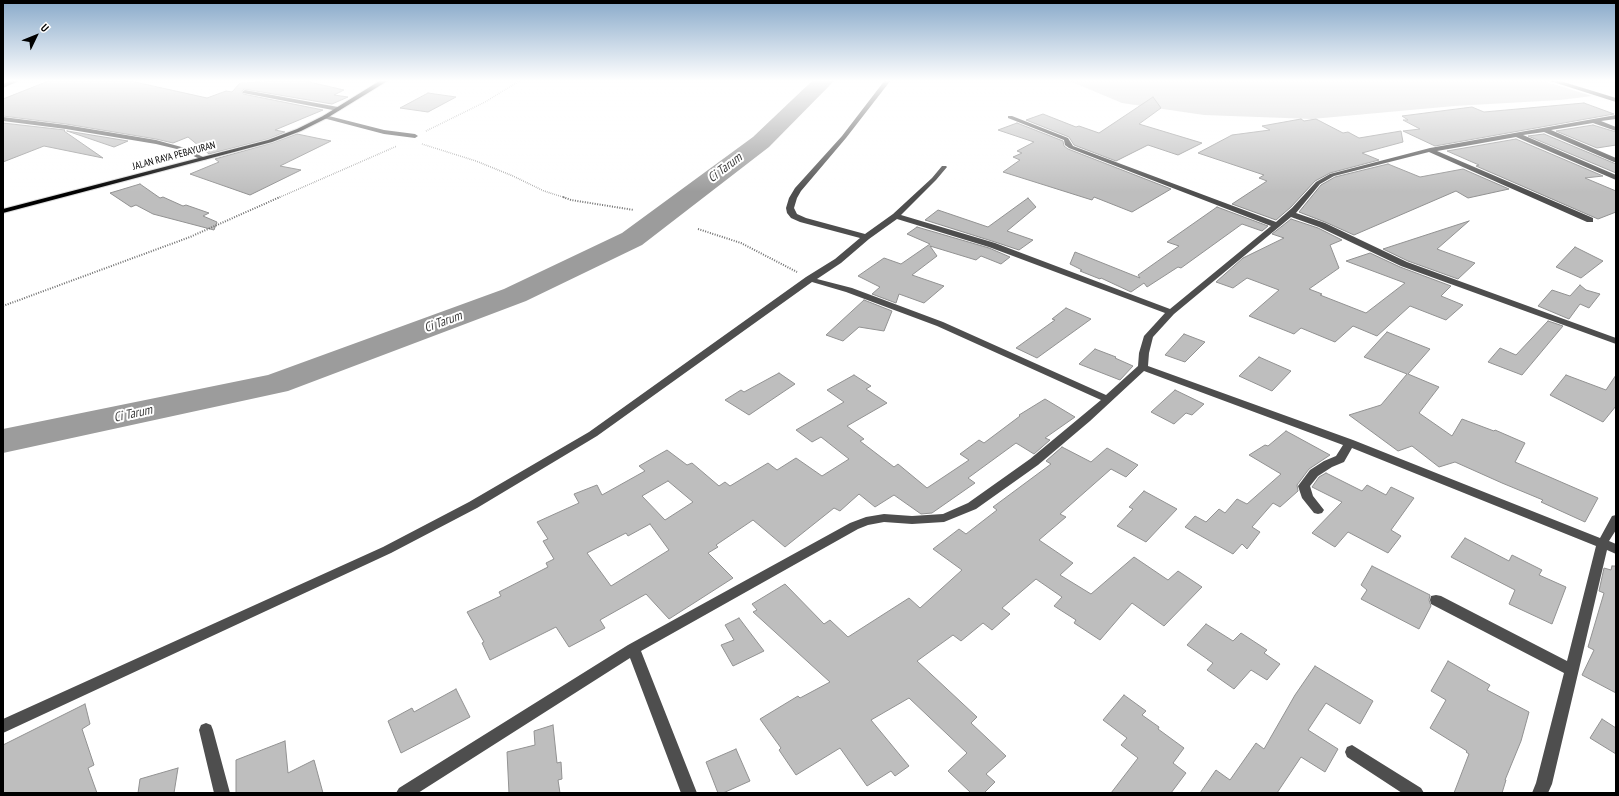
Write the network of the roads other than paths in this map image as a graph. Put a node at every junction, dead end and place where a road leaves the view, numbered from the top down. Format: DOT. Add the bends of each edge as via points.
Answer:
graph roads {
  1 [pos="324,117"];
  2 [pos="859,117"];
  3 [pos="1010,117"];
  4 [pos="1615,117"];
  5 [pos="3,119"];
  6 [pos="1592,120"];
  7 [pos="1616,129"];
  8 [pos="1545,130"];
  9 [pos="1517,135"];
  10 [pos="415,136"];
  11 [pos="1430,150"];
  12 [pos="204,159"];
  13 [pos="1614,160"];
  14 [pos="944,167"];
  15 [pos="1616,178"];
  16 [pos="3,211"];
  17 [pos="1291,214"];
  18 [pos="896,216"];
  19 [pos="1590,220"];
  20 [pos="1277,225"];
  21 [pos="866,237"];
  22 [pos="809,279"];
  23 [pos="1171,312"];
  24 [pos="1616,341"];
  25 [pos="1143,367"];
  26 [pos="1107,399"];
  27 [pos="1349,443"];
  28 [pos="1318,510"];
  29 [pos="1616,519"];
  30 [pos="1602,544"];
  31 [pos="1616,549"];
  32 [pos="1436,600"];
  33 [pos="633,649"];
  34 [pos="1572,670"];
  35 [pos="3,726"];
  36 [pos="206,730"];
  37 [pos="1352,752"];
  38 [pos="222,793"];
  39 [pos="404,793"];
  40 [pos="689,793"];
  41 [pos="1416,793"];
  42 [pos="1540,793"];
  1 -- 10 [label="street" via="384,132"];
  1 -- 12 [label="main road, JALAN RAYA PEBAYURAN" via="270,141"];
  2 -- 21 [label="street" via="798,190 790,208 794,216 803,220"];
  3 -- 20 [label="street" via="1066,139 1071,147"];
  4 -- 6 [label="street"];
  5 -- 12 [label="street" via="156,142 183,149"];
  6 -- 7 [label="street"];
  6 -- 8 [label="street"];
  8 -- 9 [label="street"];
  8 -- 13 [label="street"];
  9 -- 11 [label="street"];
  9 -- 15 [label="street"];
  11 -- 17 [label="street" via="1332,175 1318,183"];
  11 -- 19 [label="street"];
  12 -- 16 [label="main road, JALAN RAYA PEBAYURAN"];
  14 -- 18 [label="street"];
  17 -- 20 [label="street"];
  17 -- 24 [label="street" via="1322,225 1404,264"];
  18 -- 21 [label="street"];
  18 -- 23 [label="street" via="992,246"];
  20 -- 23 [label="street"];
  21 -- 22 [label="street" via="838,261"];
  22 -- 26 [label="street" via="940,324"];
  22 -- 35 [label="street" via="593,434 472,505 388,550"];
  23 -- 25 [label="street" via="1149,336"];
  25 -- 26 [label="street"];
  25 -- 27 [label="street"];
  26 -- 33 [label="street" via="1034,462 972,506 944,518 884,518 866,521"];
  27 -- 28 [label="street" via="1340,459 1314,473 1304,486 1308,498"];
  27 -- 30 [label="street"];
  29 -- 30 [label="street"];
  30 -- 31 [label="street"];
  30 -- 34 [label="street"];
  32 -- 34 [label="street"];
  33 -- 39 [label="street"];
  33 -- 40 [label="street"];
  34 -- 42 [label="street"];
  36 -- 38 [label="street"];
  37 -- 41 [label="street"];
}
